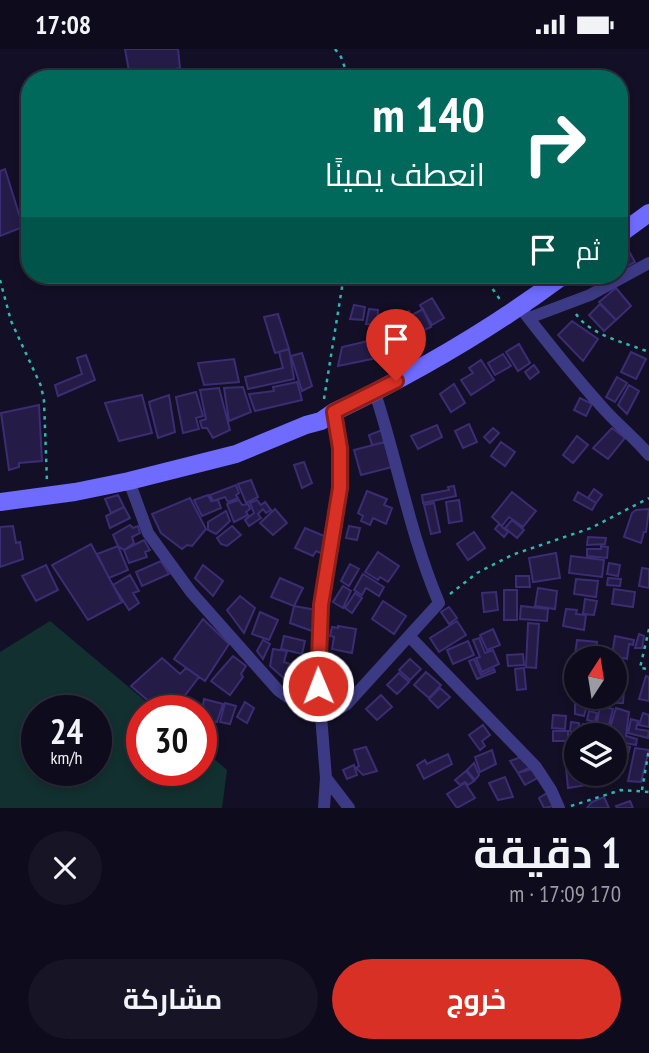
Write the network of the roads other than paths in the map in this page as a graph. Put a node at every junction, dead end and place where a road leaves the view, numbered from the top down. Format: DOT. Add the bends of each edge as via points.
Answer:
graph roads {
  1 [pos="649,213"];
  2 [pos="628,228"];
  3 [pos="649,263"];
  4 [pos="628,274"];
  5 [pos="554,284"];
  6 [pos="610,284"];
  7 [pos="520,313"];
  8 [pos="375,393"];
  9 [pos="327,417"];
  10 [pos="649,455"];
  11 [pos="129,481"];
  12 [pos="0,502"];
  13 [pos="409,636"];
  14 [pos="321,716"];
  15 [pos="326,778"];
  16 [pos="324,808"];
  17 [pos="349,808"];
  18 [pos="559,808"];
  1 -- 2 [label="street"];
  3 -- 4 [label="street"];
  5 -- 7 [label="street"];
  6 -- 7 [label="street" via="590,295"];
  7 -- 8 [label="street"];
  7 -- 10 [label="street"];
  8 -- 9 [label="street"];
  8 -- 13 [label="street" via="408,516 439,603"];
  9 -- 11 [label="street" via="236,454"];
  9 -- 14 [label="street" via="340,448 340,488 321,605"];
  11 -- 12 [label="street"];
  11 -- 14 [label="street" via="148,533 191,592 278,690"];
  13 -- 14 [label="street" via="347,704"];
  13 -- 18 [label="street" via="536,767"];
  14 -- 15 [label="street"];
  15 -- 16 [label="street"];
  15 -- 17 [label="street"];
}
